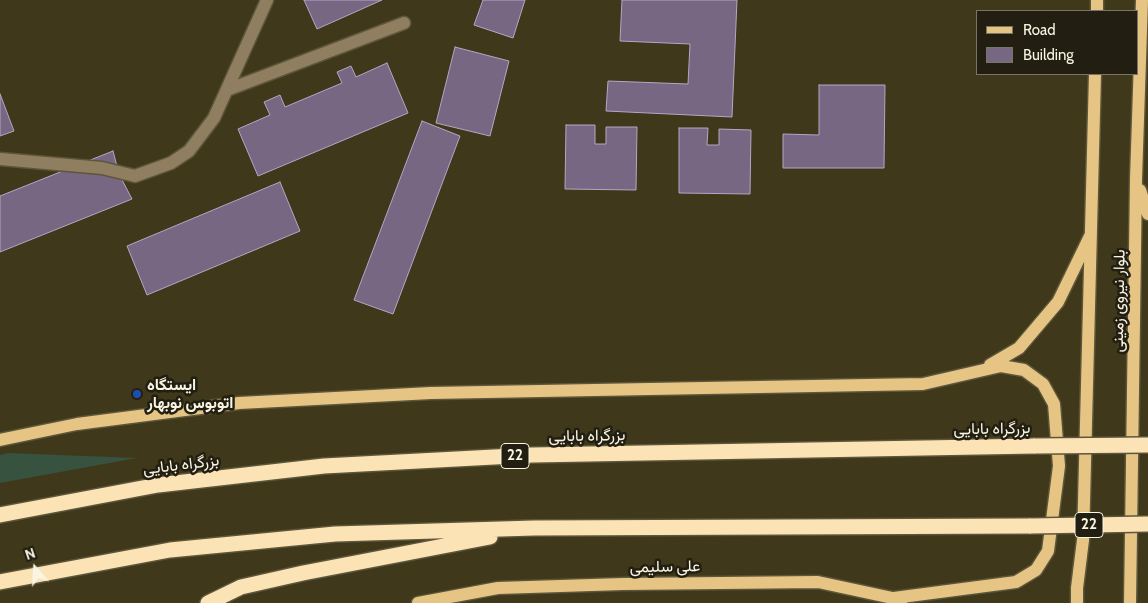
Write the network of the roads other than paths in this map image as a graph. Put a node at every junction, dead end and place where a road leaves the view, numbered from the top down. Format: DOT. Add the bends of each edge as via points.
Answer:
graph roads {
  1 [pos="267,0"];
  2 [pos="1142,0"];
  3 [pos="404,23"];
  4 [pos="1144,29"];
  5 [pos="1095,75"];
  6 [pos="227,90"];
  7 [pos="0,159"];
  8 [pos="1136,179"];
  9 [pos="1148,214"];
  10 [pos="1092,232"];
  11 [pos="979,372"];
  12 [pos="0,440"];
  13 [pos="1148,445"];
  14 [pos="0,515"];
  15 [pos="1148,524"];
  16 [pos="534,528"];
  17 [pos="0,582"];
  18 [pos="894,598"];
  19 [pos="208,603"];
  20 [pos="418,603"];
  21 [pos="912,603"];
  22 [pos="1077,603"];
  23 [pos="1130,603"];
  1 -- 6 [label="street"];
  2 -- 4 [label="main road, بلوار نیروی زمینی"];
  3 -- 6 [label="street"];
  4 -- 8 [label="main road, بلوار نیروی زمینی"];
  5 -- 10 [label="main road, بلوار نیروی زمینی"];
  6 -- 7 [label="street" via="214,118 189,151 170,163 135,176 102,168"];
  8 -- 9 [label="main road"];
  8 -- 23 [label="main road, بلوار نیروی زمینی"];
  10 -- 11 [label="main road" via="1058,302 1018,348"];
  10 -- 22 [label="main road, بلوار نیروی زمینی" via="1084,540 1076,588"];
  11 -- 12 [label="main road" via="923,384 431,392 239,403 77,424"];
  11 -- 18 [label="main road" via="1001,366 1024,370 1043,384 1054,404 1059,466 1048,551 1036,570 1016,582"];
  13 -- 14 [label="highway, بزرگراه بابایی / 22, bridge" via="532,455 324,466 158,485"];
  15 -- 16 [label="highway, 22, bridge"];
  16 -- 17 [label="highway, 22" via="335,534 170,550"];
  16 -- 19 [label="highway" via="241,587"];
  18 -- 20 [label="main road, علی سلیمی" via="818,582 798,582 498,588"];
  18 -- 21 [label="main road, علی سلیمی"];
}
